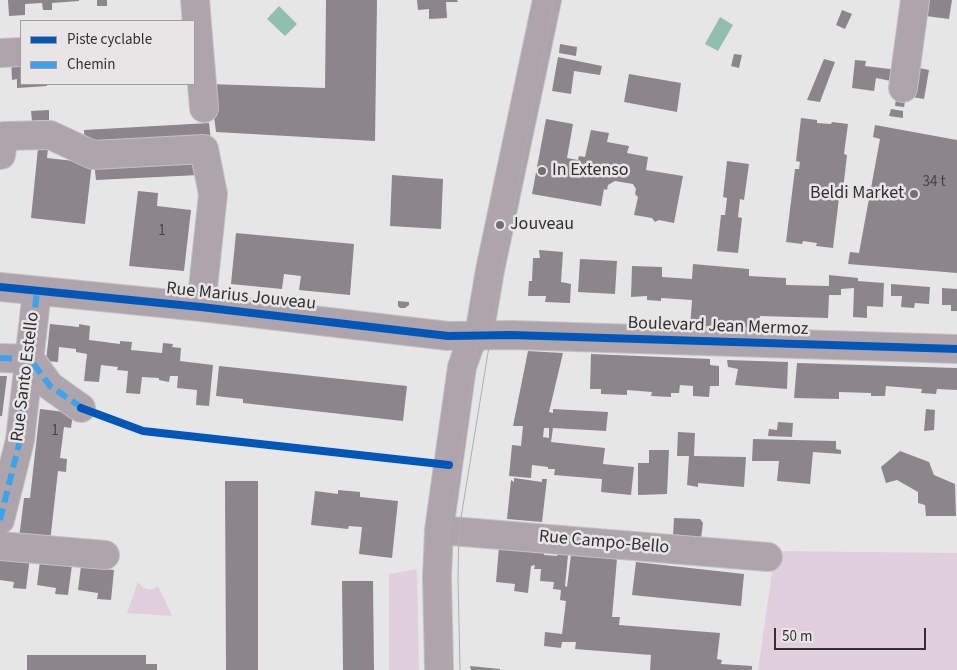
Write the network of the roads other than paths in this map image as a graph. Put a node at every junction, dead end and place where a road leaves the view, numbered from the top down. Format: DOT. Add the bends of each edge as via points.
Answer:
graph roads {
  1 [pos="195,0"];
  2 [pos="547,0"];
  3 [pos="915,0"];
  4 [pos="196,43"];
  5 [pos="20,52"];
  6 [pos="0,54"];
  7 [pos="903,88"];
  8 [pos="204,108"];
  9 [pos="0,160"];
  10 [pos="0,287"];
  11 [pos="37,291"];
  12 [pos="201,308"];
  13 [pos="478,335"];
  14 [pos="957,349"];
  15 [pos="0,358"];
  16 [pos="30,359"];
  17 [pos="81,408"];
  18 [pos="0,520"];
  19 [pos="440,530"];
  20 [pos="0,546"];
  21 [pos="106,555"];
  22 [pos="768,557"];
  23 [pos="439,670"];
  1 -- 4 [label="street"];
  2 -- 13 [label="street"];
  3 -- 7 [label="street"];
  4 -- 8 [label="street"];
  5 -- 6 [label="street"];
  9 -- 12 [label="street" via="4,136 50,135 93,155 204,149 213,194"];
  10 -- 11 [label="street, Rue Marius Jouveau"];
  11 -- 12 [label="street, Rue Marius Jouveau"];
  11 -- 16 [label="street, Rue Santo Estello"];
  12 -- 13 [label="street, Rue Marius Jouveau" via="448,336"];
  13 -- 14 [label="street, Boulevard Jean Mermoz"];
  13 -- 19 [label="street" via="470,344 462,367"];
  15 -- 16 [label="street"];
  16 -- 17 [label="street" via="50,386"];
  16 -- 18 [label="street, Rue Santo Estello" via="20,440"];
  19 -- 22 [label="street, Rue Campo-Bello"];
  19 -- 23 [label="street" via="437,577"];
  20 -- 21 [label="street"];
}
